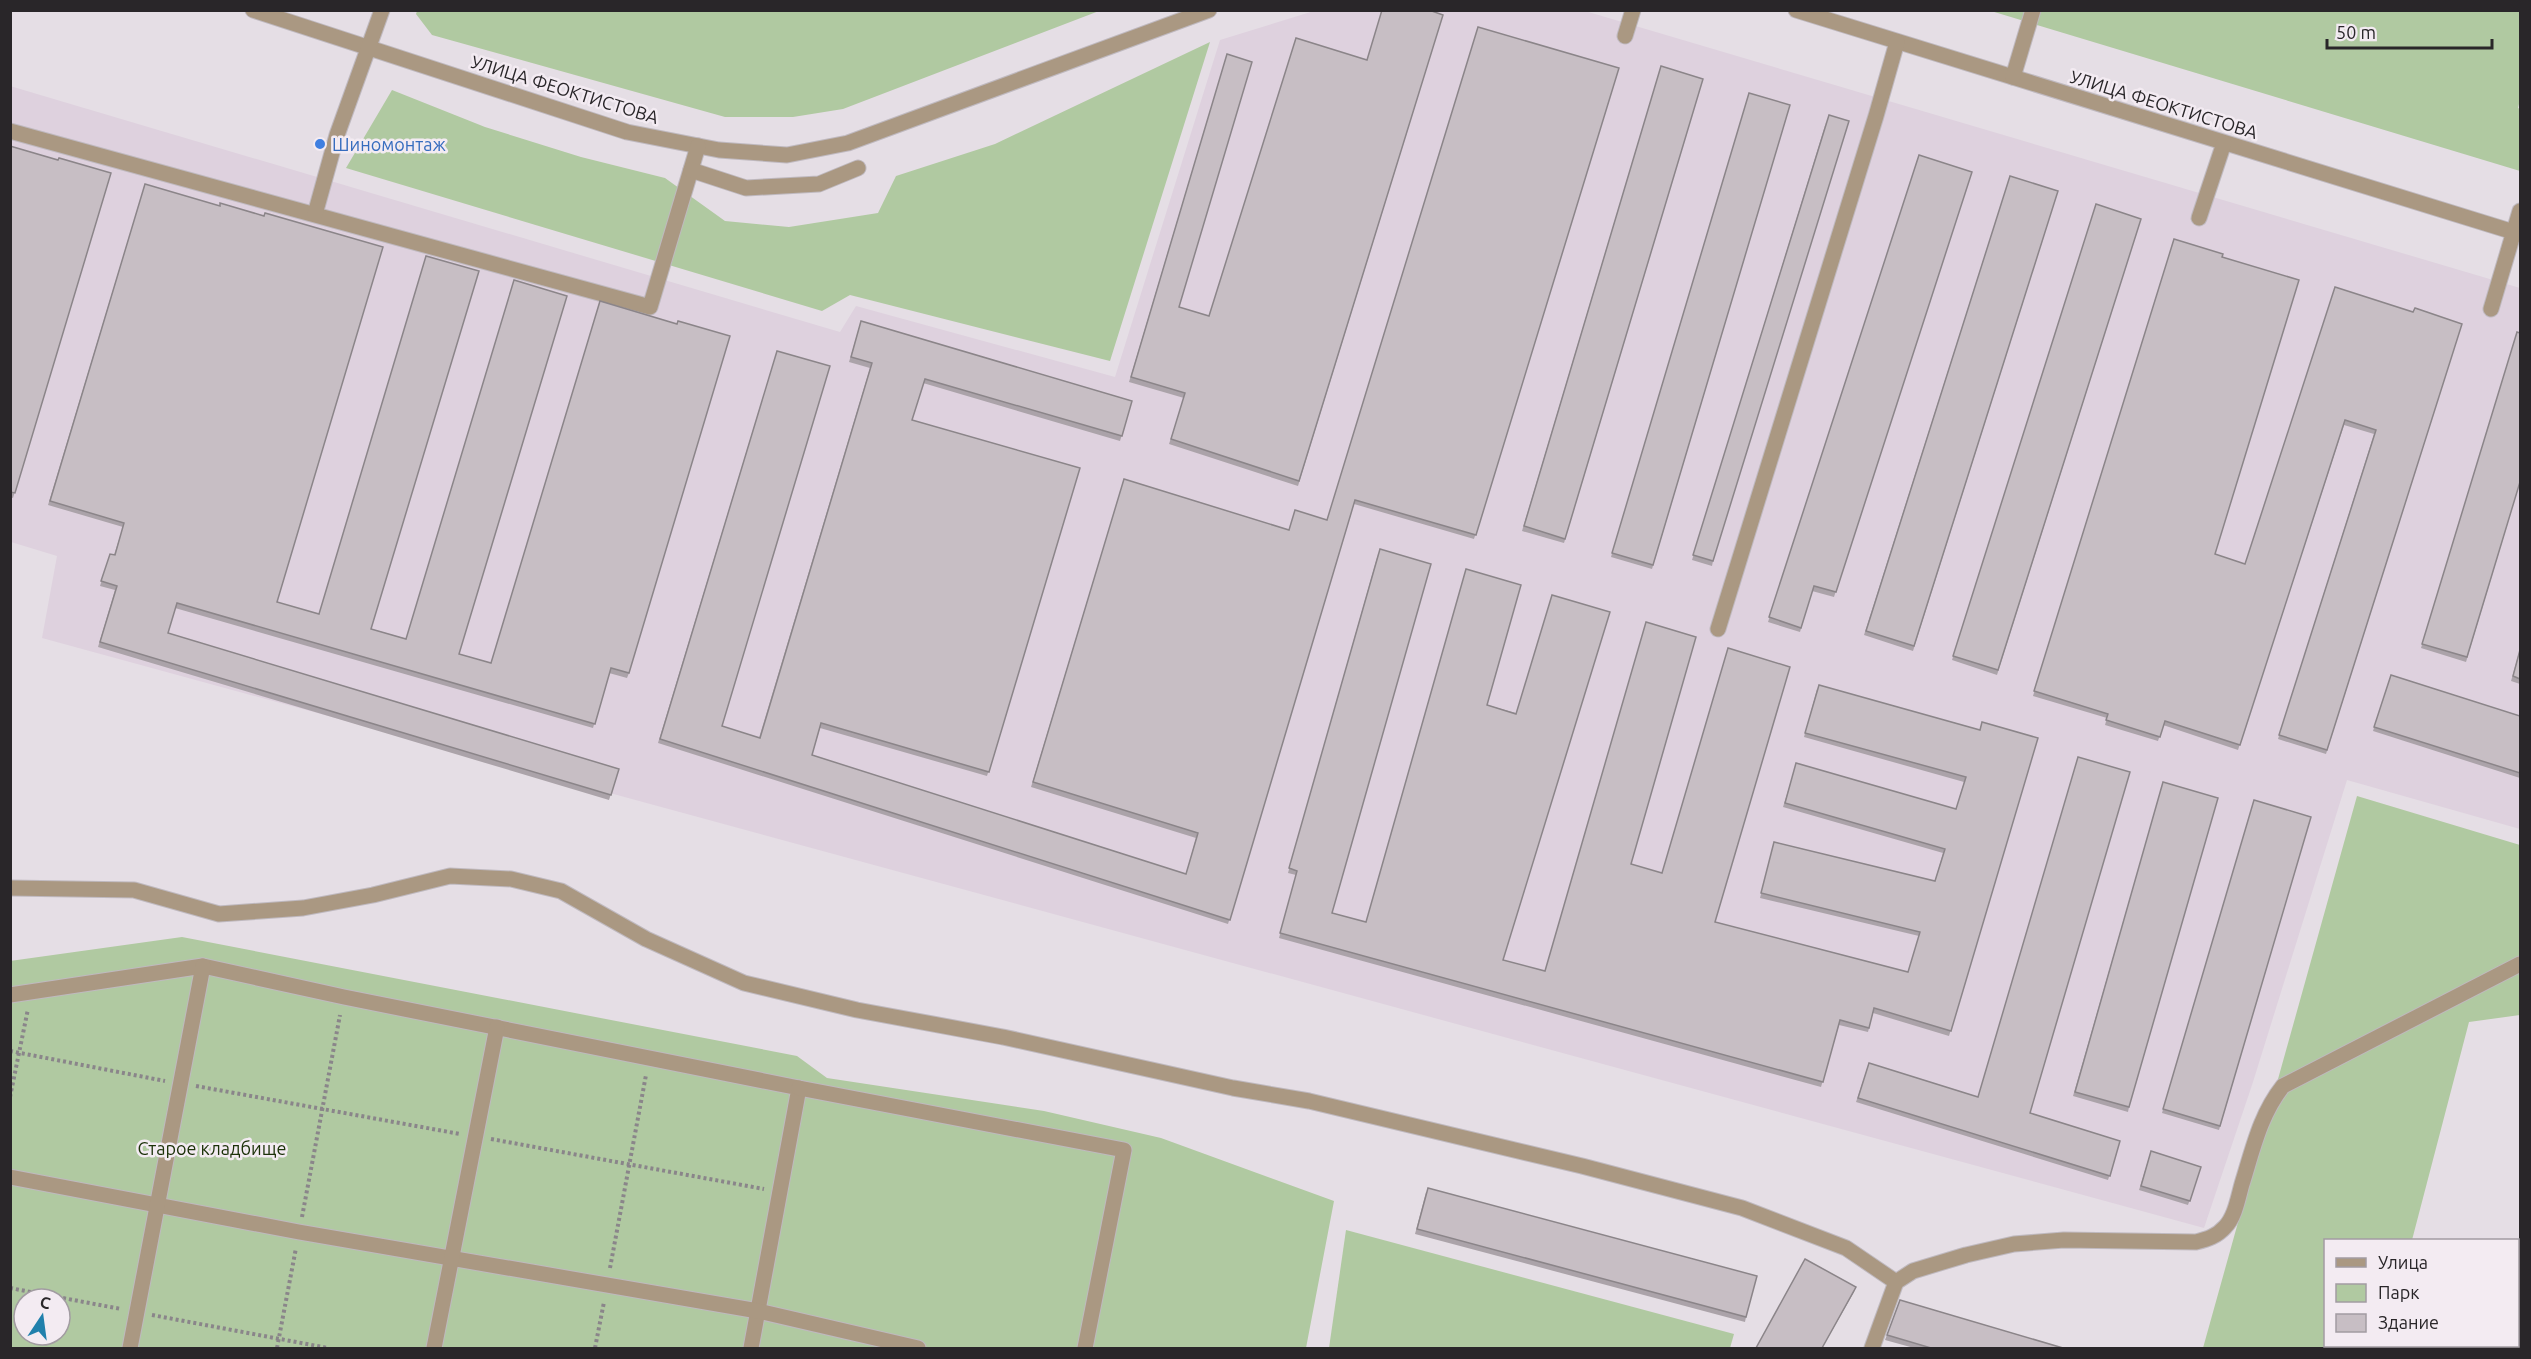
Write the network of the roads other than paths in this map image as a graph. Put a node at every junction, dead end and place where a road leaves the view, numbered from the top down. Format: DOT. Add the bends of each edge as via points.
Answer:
graph roads {
  1 [pos="253,10"];
  2 [pos="382,10"];
  3 [pos="1209,10"];
  4 [pos="1634,10"];
  5 [pos="1796,10"];
  6 [pos="2033,10"];
  7 [pos="1625,36"];
  8 [pos="1897,42"];
  9 [pos="370,48"];
  10 [pos="2013,78"];
  11 [pos="10,131"];
  12 [pos="2224,143"];
  13 [pos="698,146"];
  14 [pos="858,168"];
  15 [pos="691,170"];
  16 [pos="2520,212"];
  17 [pos="315,214"];
  18 [pos="2199,218"];
  19 [pos="2517,233"];
  20 [pos="2491,309"];
  21 [pos="1718,629"];
  22 [pos="10,888"];
  23 [pos="2520,964"];
  24 [pos="203,966"];
  25 [pos="10,995"];
  26 [pos="497,1027"];
  27 [pos="799,1088"];
  28 [pos="10,1177"];
  29 [pos="158,1205"];
  30 [pos="452,1257"];
  31 [pos="1896,1282"];
  32 [pos="758,1311"];
  33 [pos="130,1348"];
  34 [pos="434,1348"];
  35 [pos="751,1348"];
  36 [pos="918,1348"];
  37 [pos="1085,1348"];
  38 [pos="1872,1348"];
  1 -- 9 [label="street, УЛИЦА ФЕОКТИСТОВА"];
  2 -- 9 [label="street"];
  3 -- 13 [label="street, УЛИЦА ФЕОКТИСТОВА" via="848,143 788,155"];
  4 -- 7 [label="street"];
  5 -- 8 [label="street, УЛИЦА ФЕОКТИСТОВА"];
  6 -- 10 [label="street"];
  8 -- 10 [label="street, УЛИЦА ФЕОКТИСТОВА"];
  8 -- 21 [label="street"];
  9 -- 13 [label="street, УЛИЦА ФЕОКТИСТОВА" via="627,132"];
  9 -- 17 [label="street" via="338,135"];
  10 -- 12 [label="street, УЛИЦА ФЕОКТИСТОВА"];
  11 -- 17 [label="street"];
  12 -- 18 [label="street"];
  12 -- 19 [label="street, УЛИЦА ФЕОКТИСТОВА"];
  13 -- 15 [label="street"];
  14 -- 15 [label="street" via="819,184 746,188"];
  15 -- 17 [label="street" via="650,307"];
  16 -- 19 [label="street"];
  19 -- 20 [label="street"];
  22 -- 31 [label="street" via="134,890 219,914 303,908 450,876 511,879 561,891 646,939 744,983 857,1010 1309,1101 1582,1166 1742,1208 1846,1248"];
  23 -- 31 [label="street" via="2283,1086 2261,1123 2231,1217 2212,1238 2196,1242 2064,1240 2014,1244 1913,1271"];
  24 -- 25 [label="street"];
  24 -- 26 [label="street"];
  24 -- 29 [label="street"];
  26 -- 27 [label="street"];
  26 -- 30 [label="street"];
  27 -- 32 [label="street"];
  27 -- 37 [label="street" via="1124,1150"];
  28 -- 29 [label="street"];
  29 -- 30 [label="street"];
  29 -- 33 [label="street"];
  30 -- 32 [label="street"];
  30 -- 34 [label="street"];
  31 -- 38 [label="street"];
  32 -- 35 [label="street"];
  32 -- 36 [label="street"];
}
